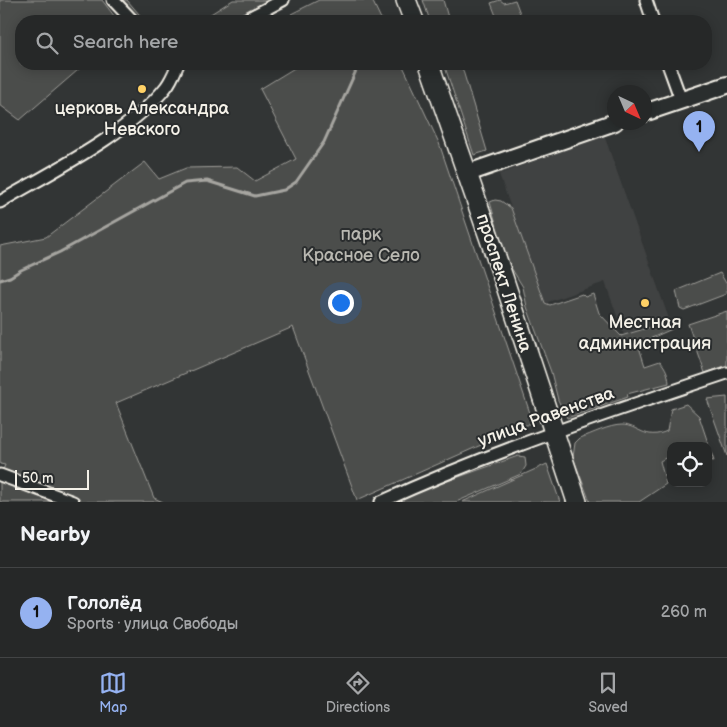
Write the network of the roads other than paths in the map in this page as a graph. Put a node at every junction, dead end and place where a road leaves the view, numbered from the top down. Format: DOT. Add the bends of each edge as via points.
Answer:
graph roads {
  1 [pos="113,0"];
  2 [pos="283,0"];
  3 [pos="406,0"];
  4 [pos="646,0"];
  5 [pos="127,15"];
  6 [pos="254,15"];
  7 [pos="412,15"];
  8 [pos="651,15"];
  9 [pos="175,70"];
  10 [pos="431,70"];
  11 [pos="670,70"];
  12 [pos="727,84"];
  13 [pos="681,100"];
  14 [pos="652,109"];
  15 [pos="607,125"];
  16 [pos="468,174"];
  17 [pos="0,202"];
  18 [pos="727,372"];
  19 [pos="553,431"];
  20 [pos="0,476"];
  21 [pos="73,502"];
  22 [pos="381,502"];
  23 [pos="577,502"];
  1 -- 5 [label="street"];
  2 -- 6 [label="street"];
  3 -- 7 [label="main road"];
  4 -- 8 [label="street"];
  9 -- 17 [label="street" via="167,87 143,111 92,148"];
  10 -- 16 [label="main road, проспект Ленина"];
  11 -- 13 [label="street"];
  12 -- 13 [label="main road"];
  13 -- 14 [label="main road"];
  15 -- 16 [label="main road"];
  16 -- 19 [label="main road, проспект Ленина"];
  18 -- 19 [label="street, улица Равенства"];
  19 -- 22 [label="street, улица Равенства" via="432,478"];
  19 -- 23 [label="main road, проспект Ленина"];
  20 -- 21 [label="street"];
}
